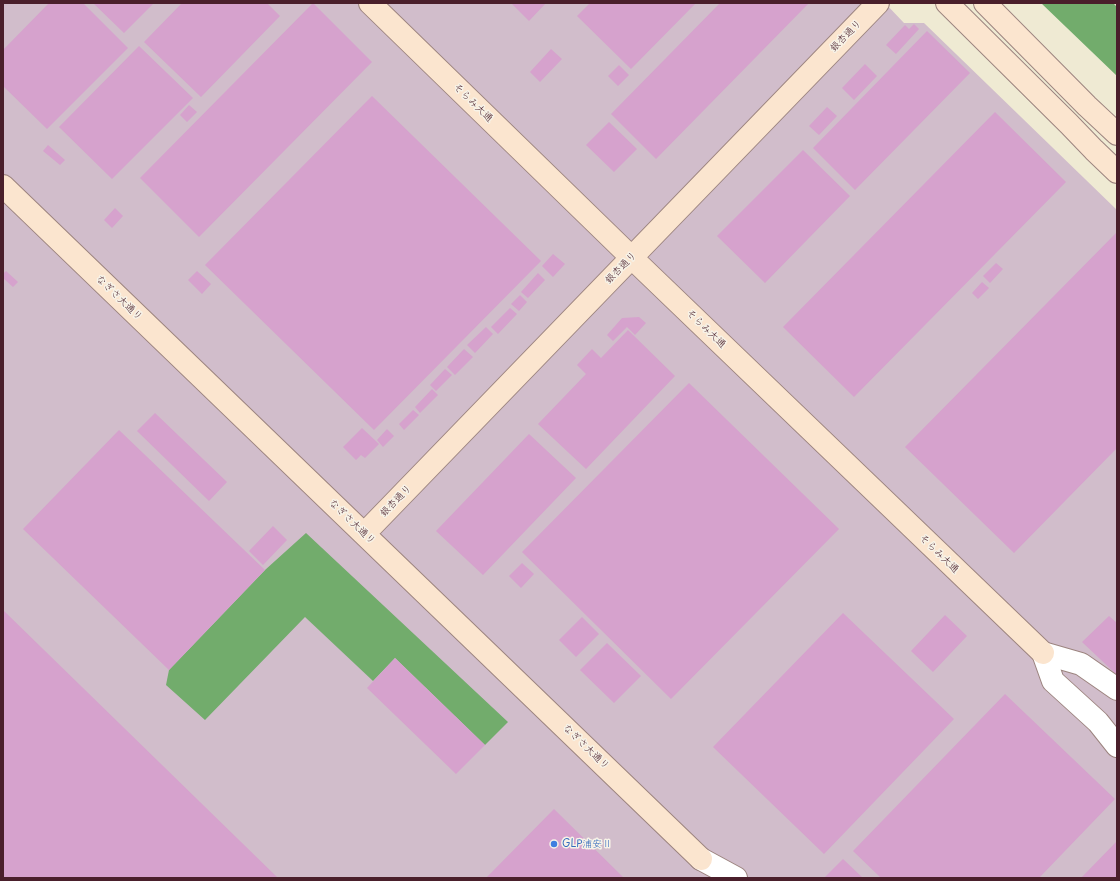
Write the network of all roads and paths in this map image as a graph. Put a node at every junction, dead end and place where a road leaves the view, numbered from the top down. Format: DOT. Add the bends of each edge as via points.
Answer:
graph roads {
  1 [pos="370,3"];
  2 [pos="878,3"];
  3 [pos="947,3"];
  4 [pos="985,3"];
  5 [pos="1117,134"];
  6 [pos="1117,172"];
  7 [pos="3,186"];
  8 [pos="631,257"];
  9 [pos="364,534"];
  10 [pos="1043,653"];
  11 [pos="1117,689"];
  12 [pos="1117,746"];
  13 [pos="701,859"];
  14 [pos="715,878"];
  15 [pos="736,878"];
  1 -- 8 [label="street, そらみ大通"];
  2 -- 8 [label="street, 銀杏通り"];
  3 -- 6 [label="street"];
  4 -- 5 [label="street"];
  7 -- 9 [label="street, なぎさ大通り"];
  8 -- 9 [label="street, 銀杏通り"];
  8 -- 10 [label="street, そらみ大通"];
  9 -- 13 [label="street, なぎさ大通り"];
  10 -- 11 [label="street" via="1082,664"];
  10 -- 12 [label="street" via="1053,681 1098,722"];
  13 -- 14 [label="street"];
  13 -- 15 [label="street"];
}
